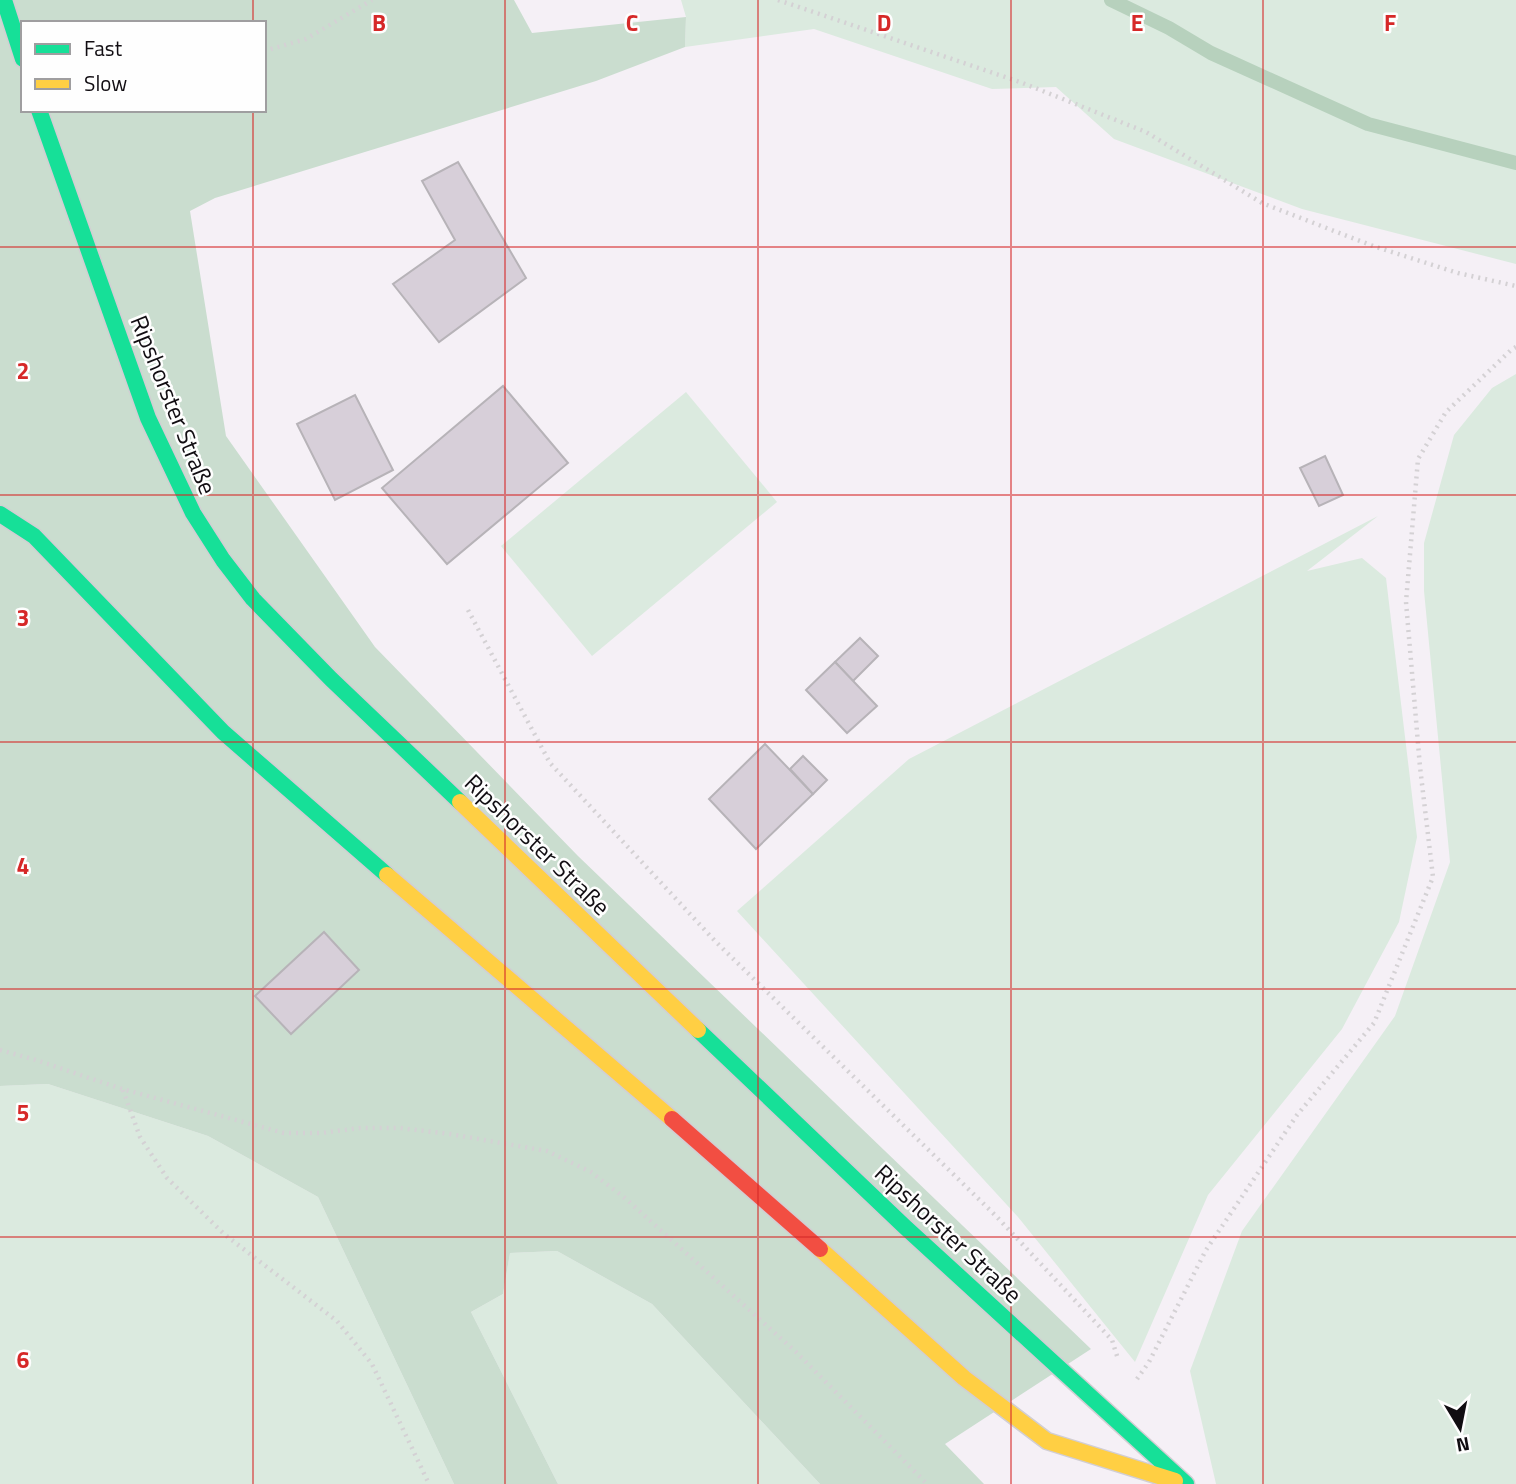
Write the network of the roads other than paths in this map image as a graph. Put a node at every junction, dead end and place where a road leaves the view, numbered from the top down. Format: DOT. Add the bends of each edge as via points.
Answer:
graph roads {
  1 [pos="4,0"];
  2 [pos="21,53"];
  3 [pos="40,112"];
  4 [pos="0,514"];
  5 [pos="1185,1484"];
  1 -- 2 [label="street"];
  3 -- 5 [label="street, Ripshorster Straße" via="148,418 193,513 253,599 331,679 905,1227"];
  4 -- 5 [label="street, Ripshorster Straße" via="34,536 223,733 724,1163 964,1378 1047,1441"];
}
